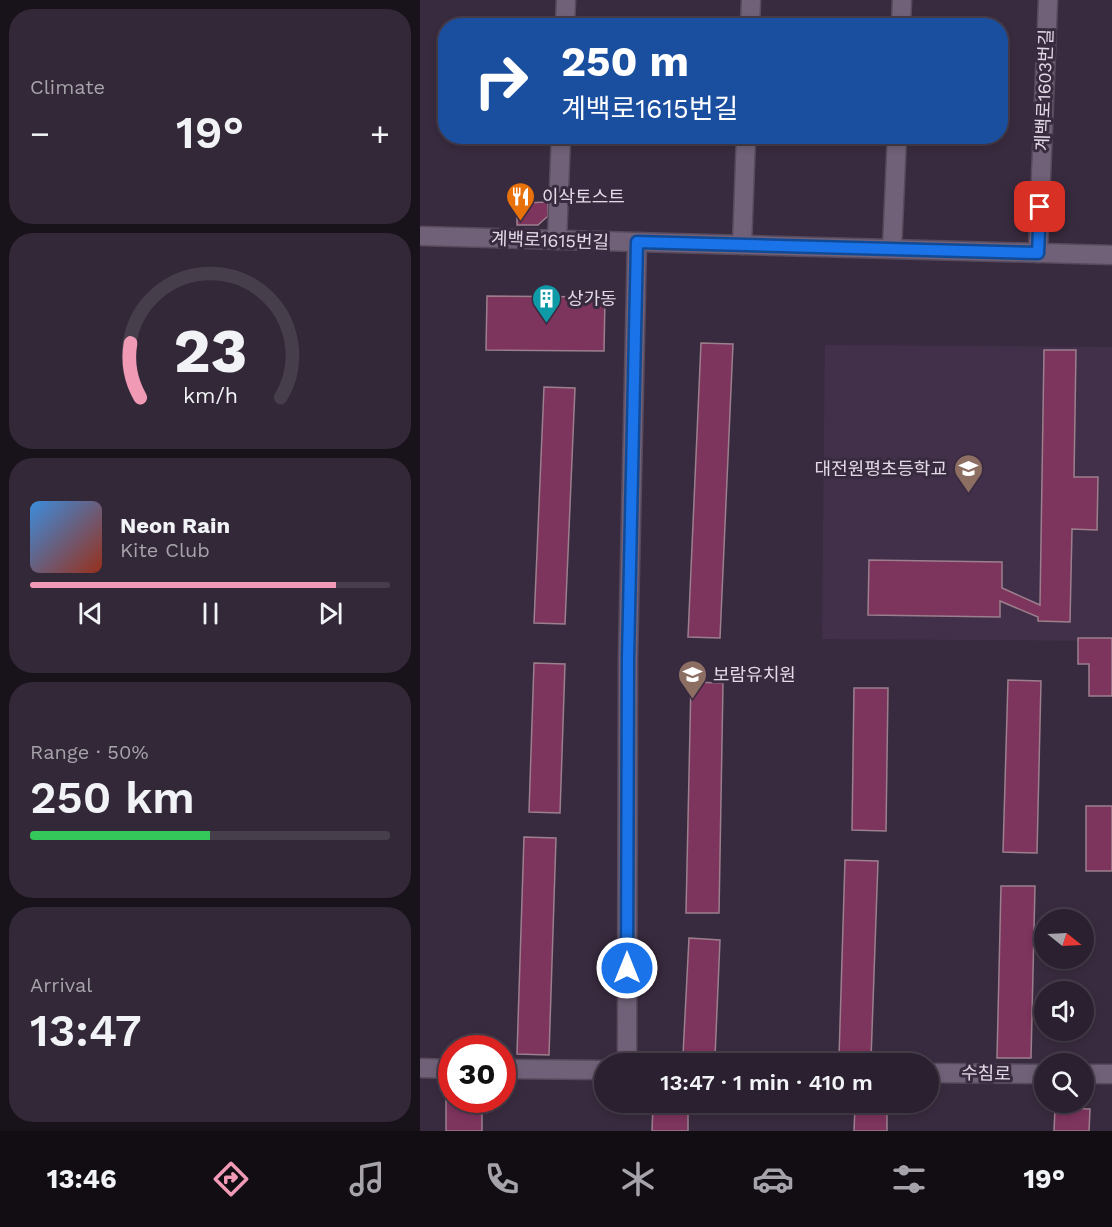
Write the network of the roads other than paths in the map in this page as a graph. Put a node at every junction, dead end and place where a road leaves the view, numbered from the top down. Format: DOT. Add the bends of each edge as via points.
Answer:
graph roads {
  1 [pos="566,0"];
  2 [pos="751,0"];
  3 [pos="902,0"];
  4 [pos="1048,0"];
  5 [pos="565,18"];
  6 [pos="750,18"];
  7 [pos="901,18"];
  8 [pos="561,144"];
  9 [pos="746,144"];
  10 [pos="897,144"];
  11 [pos="420,236"];
  12 [pos="557,240"];
  13 [pos="637,242"];
  14 [pos="742,245"];
  15 [pos="892,249"];
  16 [pos="1038,253"];
  17 [pos="1112,255"];
  18 [pos="627,1053"];
  19 [pos="420,1068"];
  20 [pos="438,1069"];
  21 [pos="516,1069"];
  22 [pos="594,1070"];
  23 [pos="939,1073"];
  24 [pos="1034,1074"];
  25 [pos="1094,1074"];
  26 [pos="1112,1074"];
  1 -- 5 [label="street"];
  2 -- 6 [label="street"];
  3 -- 7 [label="street"];
  4 -- 16 [label="street, 계백로1603번길"];
  8 -- 12 [label="street"];
  9 -- 14 [label="street"];
  10 -- 15 [label="street"];
  11 -- 12 [label="street, 계백로1615번길"];
  12 -- 13 [label="street, 계백로1615번길"];
  13 -- 14 [label="street, 계백로1615번길"];
  13 -- 18 [label="street" via="628,658"];
  14 -- 15 [label="street, 계백로1615번길"];
  15 -- 16 [label="street, 계백로1615번길"];
  16 -- 17 [label="street, 계백로1615번길"];
  19 -- 20 [label="street"];
  21 -- 22 [label="street"];
  23 -- 24 [label="street, 수침로"];
  25 -- 26 [label="street"];
}
